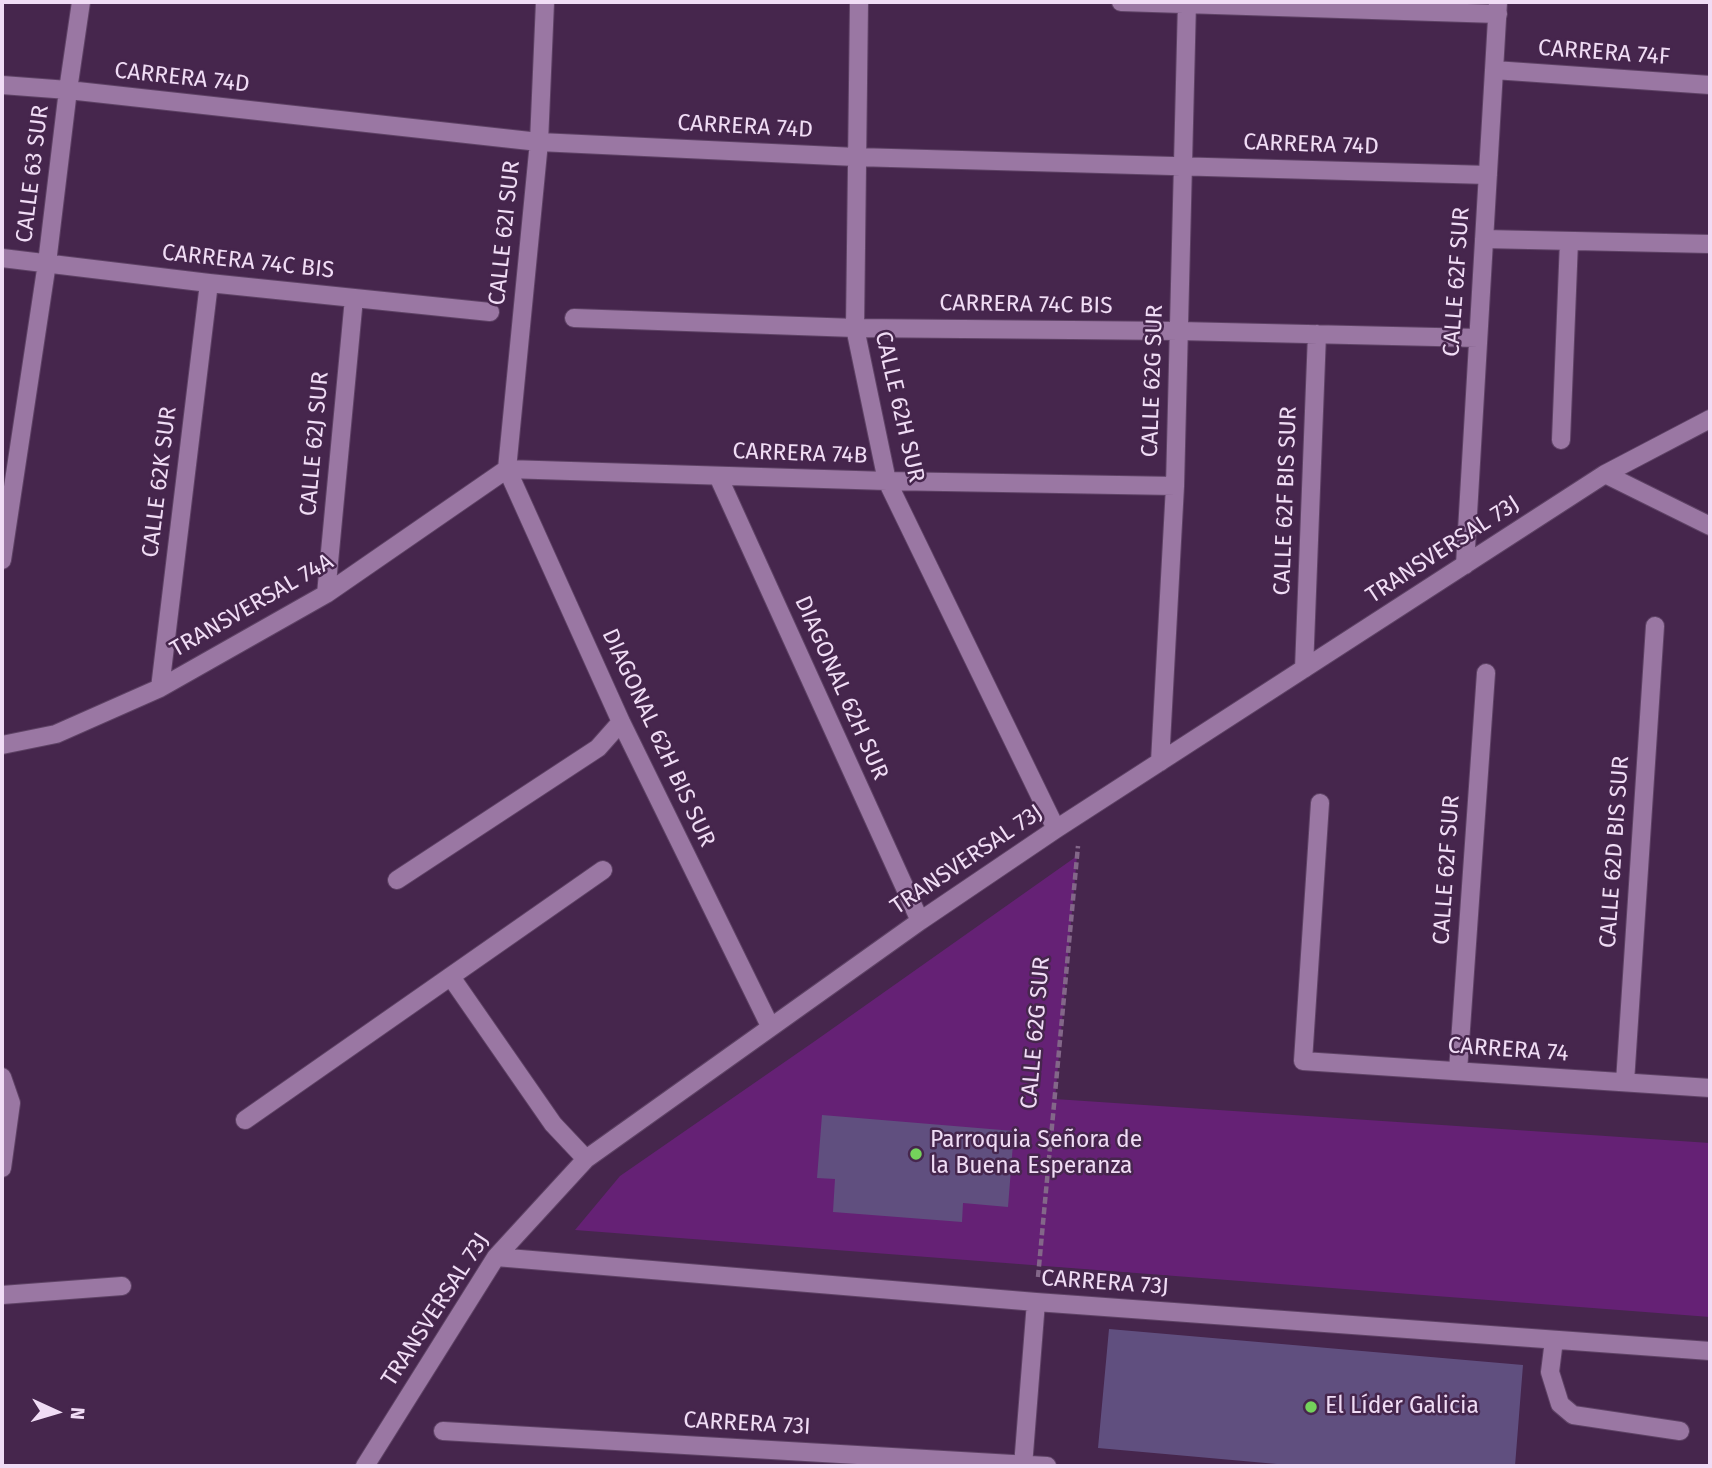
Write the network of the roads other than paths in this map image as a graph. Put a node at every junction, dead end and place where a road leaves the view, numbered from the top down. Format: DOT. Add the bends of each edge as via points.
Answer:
graph roads {
  1 [pos="81,2"];
  2 [pos="545,2"];
  3 [pos="859,2"];
  4 [pos="1121,2"];
  5 [pos="1187,3"];
  6 [pos="1498,8"];
  7 [pos="1494,70"];
  8 [pos="2,85"];
  9 [pos="1710,85"];
  10 [pos="68,90"];
  11 [pos="540,142"];
  12 [pos="856,157"];
  13 [pos="1183,165"];
  14 [pos="1488,175"];
  15 [pos="1484,239"];
  16 [pos="1569,241"];
  17 [pos="1710,244"];
  18 [pos="2,258"];
  19 [pos="47,263"];
  20 [pos="209,283"];
  21 [pos="354,298"];
  22 [pos="490,312"];
  23 [pos="574,318"];
  24 [pos="855,328"];
  25 [pos="1179,331"];
  26 [pos="1317,334"];
  27 [pos="1478,338"];
  28 [pos="1710,419"];
  29 [pos="1561,440"];
  30 [pos="507,469"];
  31 [pos="1605,474"];
  32 [pos="718,476"];
  33 [pos="887,481"];
  34 [pos="1175,486"];
  35 [pos="1710,526"];
  36 [pos="2,559"];
  37 [pos="1465,565"];
  38 [pos="326,594"];
  39 [pos="1655,626"];
  40 [pos="1304,669"];
  41 [pos="1486,673"];
  42 [pos="160,688"];
  43 [pos="621,722"];
  44 [pos="2,745"];
  45 [pos="1160,762"];
  46 [pos="1320,803"];
  47 [pos="1056,829"];
  48 [pos="603,870"];
  49 [pos="397,880"];
  50 [pos="920,920"];
  51 [pos="451,977"];
  52 [pos="770,1026"];
  53 [pos="1458,1071"];
  54 [pos="2,1077"];
  55 [pos="1625,1082"];
  56 [pos="1710,1088"];
  57 [pos="245,1120"];
  58 [pos="586,1159"];
  59 [pos="2,1168"];
  60 [pos="496,1256"];
  61 [pos="122,1286"];
  62 [pos="2,1295"];
  63 [pos="1035,1302"];
  64 [pos="1554,1340"];
  65 [pos="1710,1352"];
  66 [pos="443,1431"];
  67 [pos="1681,1431"];
  68 [pos="365,1466"];
  69 [pos="1023,1466"];
  70 [pos="1047,1466"];
  1 -- 10 [label="street, CALLE 63 SUR"];
  2 -- 11 [label="street, CALLE 62I SUR"];
  3 -- 12 [label="street, CALLE 62H SUR"];
  4 -- 5 [label="street"];
  5 -- 6 [label="street"];
  5 -- 13 [label="street, CALLE 62G SUR"];
  6 -- 7 [label="street, CALLE 62F SUR"];
  7 -- 9 [label="street, CARRERA 74F"];
  7 -- 14 [label="street, CALLE 62F SUR"];
  8 -- 10 [label="street, CARRERA 74D"];
  10 -- 11 [label="street, CARRERA 74D"];
  10 -- 19 [label="street, CALLE 63 SUR"];
  11 -- 12 [label="street, CARRERA 74D"];
  11 -- 30 [label="street, CALLE 62I SUR"];
  12 -- 13 [label="street, CARRERA 74D"];
  12 -- 24 [label="street, CALLE 62H SUR"];
  13 -- 14 [label="street, CARRERA 74D"];
  13 -- 25 [label="street, CALLE 62G SUR"];
  14 -- 15 [label="street, CALLE 62F SUR"];
  15 -- 16 [label="street"];
  15 -- 27 [label="street, CALLE 62F SUR"];
  16 -- 17 [label="street"];
  16 -- 29 [label="street"];
  18 -- 19 [label="street, CARRERA 74C BIS"];
  19 -- 20 [label="street, CARRERA 74C BIS"];
  19 -- 36 [label="street, CALLE 63 SUR"];
  20 -- 21 [label="street, CARRERA 74C BIS"];
  20 -- 42 [label="street, CALLE 62K SUR"];
  21 -- 22 [label="street, CARRERA 74C BIS"];
  21 -- 38 [label="street, CALLE 62J SUR"];
  23 -- 24 [label="street, CARRERA 74C BIS"];
  24 -- 25 [label="street, CARRERA 74C BIS"];
  24 -- 33 [label="street, CALLE 62H SUR"];
  25 -- 26 [label="street, CARRERA 74C BIS"];
  25 -- 34 [label="street, CALLE 62G SUR"];
  26 -- 27 [label="street, CARRERA 74C BIS"];
  26 -- 40 [label="street, CALLE 62F BIS SUR"];
  27 -- 37 [label="street, CALLE 62F SUR"];
  28 -- 31 [label="street, TRANSVERSAL 73J"];
  30 -- 32 [label="street, CARRERA 74B"];
  30 -- 38 [label="street, TRANSVERSAL 74A"];
  30 -- 43 [label="street, DIAGONAL 62H BIS SUR"];
  31 -- 35 [label="street"];
  31 -- 37 [label="street, TRANSVERSAL 73J"];
  32 -- 33 [label="street, CARRERA 74B"];
  32 -- 50 [label="street, DIAGONAL 62H SUR"];
  33 -- 34 [label="street, CARRERA 74B"];
  33 -- 47 [label="street, CALLE 62H SUR"];
  34 -- 45 [label="street, CALLE 62G SUR"];
  37 -- 40 [label="street, TRANSVERSAL 73J"];
  38 -- 42 [label="street, TRANSVERSAL 74A"];
  39 -- 55 [label="street, CALLE 62D BIS SUR"];
  40 -- 45 [label="street, TRANSVERSAL 73J"];
  41 -- 53 [label="street, CALLE 62F SUR"];
  42 -- 44 [label="street, TRANSVERSAL 74A" via="56,734"];
  43 -- 49 [label="street" via="598,748"];
  43 -- 52 [label="street, DIAGONAL 62H BIS SUR"];
  45 -- 47 [label="street, TRANSVERSAL 73J"];
  46 -- 53 [label="street, CARRERA 74" via="1303,1061"];
  47 -- 50 [label="street, TRANSVERSAL 73J"];
  48 -- 51 [label="street"];
  50 -- 52 [label="street, TRANSVERSAL 73J"];
  51 -- 57 [label="street"];
  51 -- 58 [label="street" via="553,1124"];
  52 -- 58 [label="street, TRANSVERSAL 73J"];
  53 -- 55 [label="street, CARRERA 74"];
  54 -- 59 [label="street" via="11,1103"];
  55 -- 56 [label="street, CARRERA 74"];
  58 -- 60 [label="street, TRANSVERSAL 73J"];
  60 -- 63 [label="street, CARRERA 73J"];
  60 -- 68 [label="street, TRANSVERSAL 73J"];
  61 -- 62 [label="street"];
  63 -- 64 [label="street, CARRERA 73J"];
  63 -- 69 [label="street"];
  64 -- 65 [label="street, CARRERA 73J"];
  64 -- 67 [label="street" via="1550,1372 1560,1404 1573,1415"];
  66 -- 69 [label="street, CARRERA 73I"];
  69 -- 70 [label="street, CARRERA 73I"];
}
